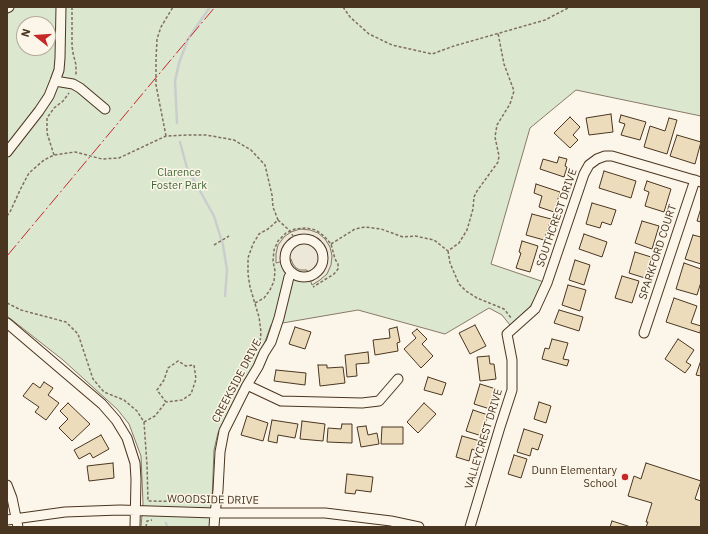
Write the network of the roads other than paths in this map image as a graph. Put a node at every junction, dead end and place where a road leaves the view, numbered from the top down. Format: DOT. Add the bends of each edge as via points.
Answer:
graph roads {
  1 [pos="61,7"];
  2 [pos="55,81"];
  3 [pos="105,109"];
  4 [pos="7,152"];
  5 [pos="698,181"];
  6 [pos="292,273"];
  7 [pos="7,323"];
  8 [pos="644,333"];
  9 [pos="507,334"];
  10 [pos="398,379"];
  11 [pos="247,385"];
  12 [pos="7,485"];
  13 [pos="135,510"];
  14 [pos="215,513"];
  15 [pos="7,520"];
  16 [pos="18,523"];
  17 [pos="135,527"];
  18 [pos="214,527"];
  19 [pos="419,527"];
  20 [pos="470,527"];
  1 -- 2 [label="street" via="60,58"];
  2 -- 3 [label="street" via="73,84"];
  2 -- 4 [label="street" via="49,96"];
  5 -- 8 [label="street, SPARKFORD COURT"];
  5 -- 9 [label="street, SOUTHCREST DRIVE" via="612,156 597,159 589,165 547,283 535,309"];
  6 -- 6 [label="street" via="286,265 285,255 289,246 296,241 313,242 320,249 322,259 319,268 307,277"];
  6 -- 11 [label="street, CREEKSIDE DRIVE" via="271,342"];
  7 -- 13 [label="street" via="102,404 116,420 127,438 135,462"];
  9 -- 20 [label="street, VALLEYCREST DRIVE" via="512,360 512,390"];
  10 -- 11 [label="street" via="379,401 362,403 281,402"];
  11 -- 14 [label="street, CREEKSIDE DRIVE" via="224,431"];
  12 -- 16 [label="street"];
  13 -- 14 [label="street, WOODSIDE DRIVE"];
  13 -- 16 [label="street, WOODSIDE DRIVE" via="65,512"];
  13 -- 17 [label="street"];
  14 -- 18 [label="street, CREEKSIDE DRIVE"];
  14 -- 19 [label="street, WOODSIDE DRIVE" via="324,513"];
  15 -- 16 [label="street, WOODSIDE DRIVE"];
}
